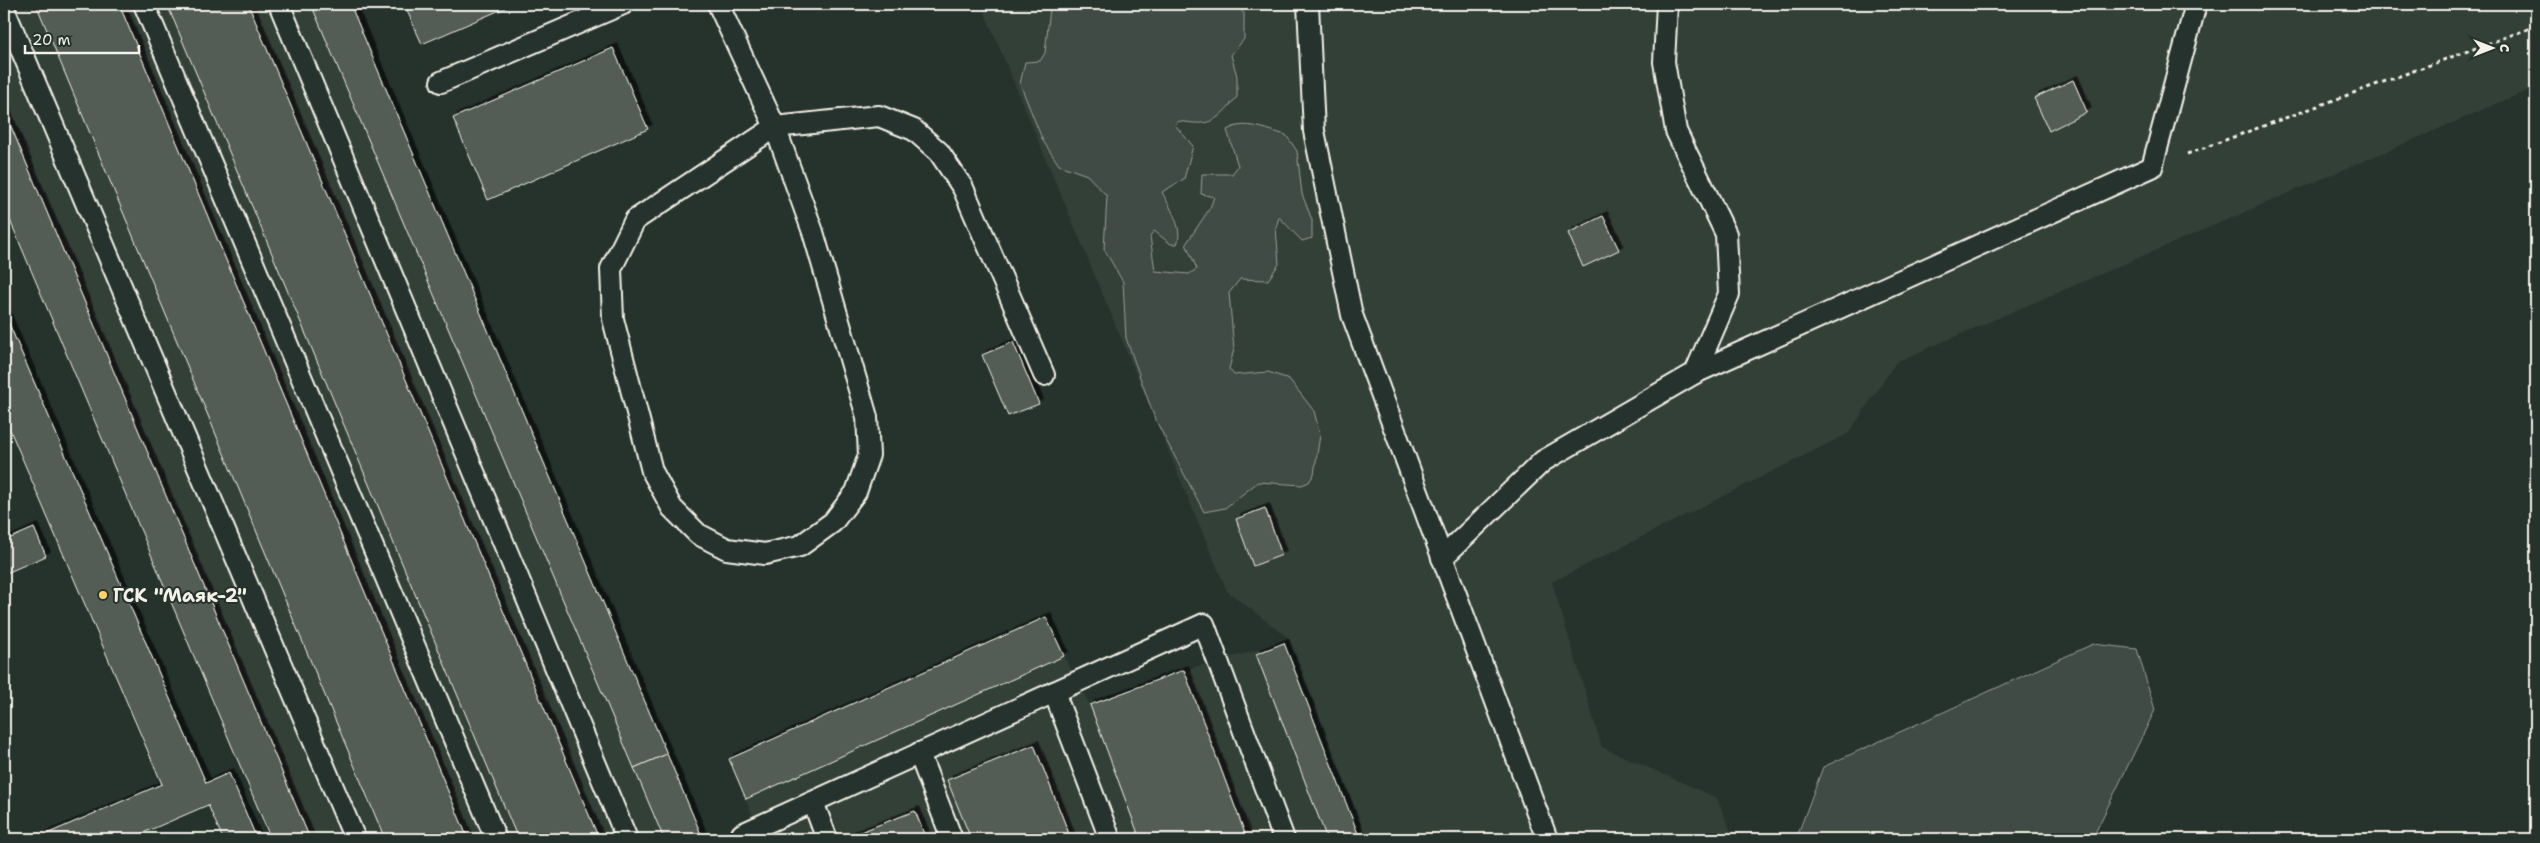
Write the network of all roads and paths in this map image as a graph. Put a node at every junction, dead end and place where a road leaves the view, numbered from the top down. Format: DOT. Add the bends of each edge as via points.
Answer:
graph roads {
  1 [pos="144,4"];
  2 [pos="280,4"];
  3 [pos="623,4"];
  4 [pos="718,4"];
  5 [pos="1308,4"];
  6 [pos="1667,4"];
  7 [pos="2196,4"];
  8 [pos="4,10"];
  9 [pos="2536,26"];
  10 [pos="441,82"];
  11 [pos="775,127"];
  12 [pos="2152,167"];
  13 [pos="1695,373"];
  14 [pos="1044,375"];
  15 [pos="1442,558"];
  16 [pos="1054,692"];
  17 [pos="919,753"];
  18 [pos="813,802"];
  19 [pos="742,834"];
  20 [pos="355,839"];
  21 [pos="496,839"];
  22 [pos="627,839"];
  23 [pos="828,839"];
  24 [pos="952,839"];
  25 [pos="1110,839"];
  26 [pos="1284,839"];
  27 [pos="1547,839"];
  1 -- 21 [label="lane"];
  2 -- 22 [label="lane"];
  3 -- 10 [label="lane"];
  4 -- 11 [label="lane"];
  5 -- 15 [label="lane" via="1314,131 1352,315"];
  6 -- 13 [label="lane" via="1664,62 1676,131 1726,234 1729,294"];
  7 -- 12 [label="lane"];
  8 -- 20 [label="lane"];
  9 -- 12 [label="path"];
  11 -- 11 [label="lane" via="635,220 611,269 613,319 652,471 672,508 698,534 727,549 764,554 800,546 833,522 856,492 869,455 867,417 812,232"];
  11 -- 14 [label="lane" via="879,116 914,130 939,152 963,188"];
  12 -- 13 [label="lane"];
  13 -- 15 [label="lane" via="1543,461"];
  15 -- 27 [label="lane"];
  16 -- 17 [label="lane"];
  16 -- 25 [label="lane"];
  16 -- 26 [label="lane" via="1204,624"];
  17 -- 18 [label="lane"];
  17 -- 24 [label="lane"];
  18 -- 19 [label="lane"];
  18 -- 23 [label="lane"];
}
